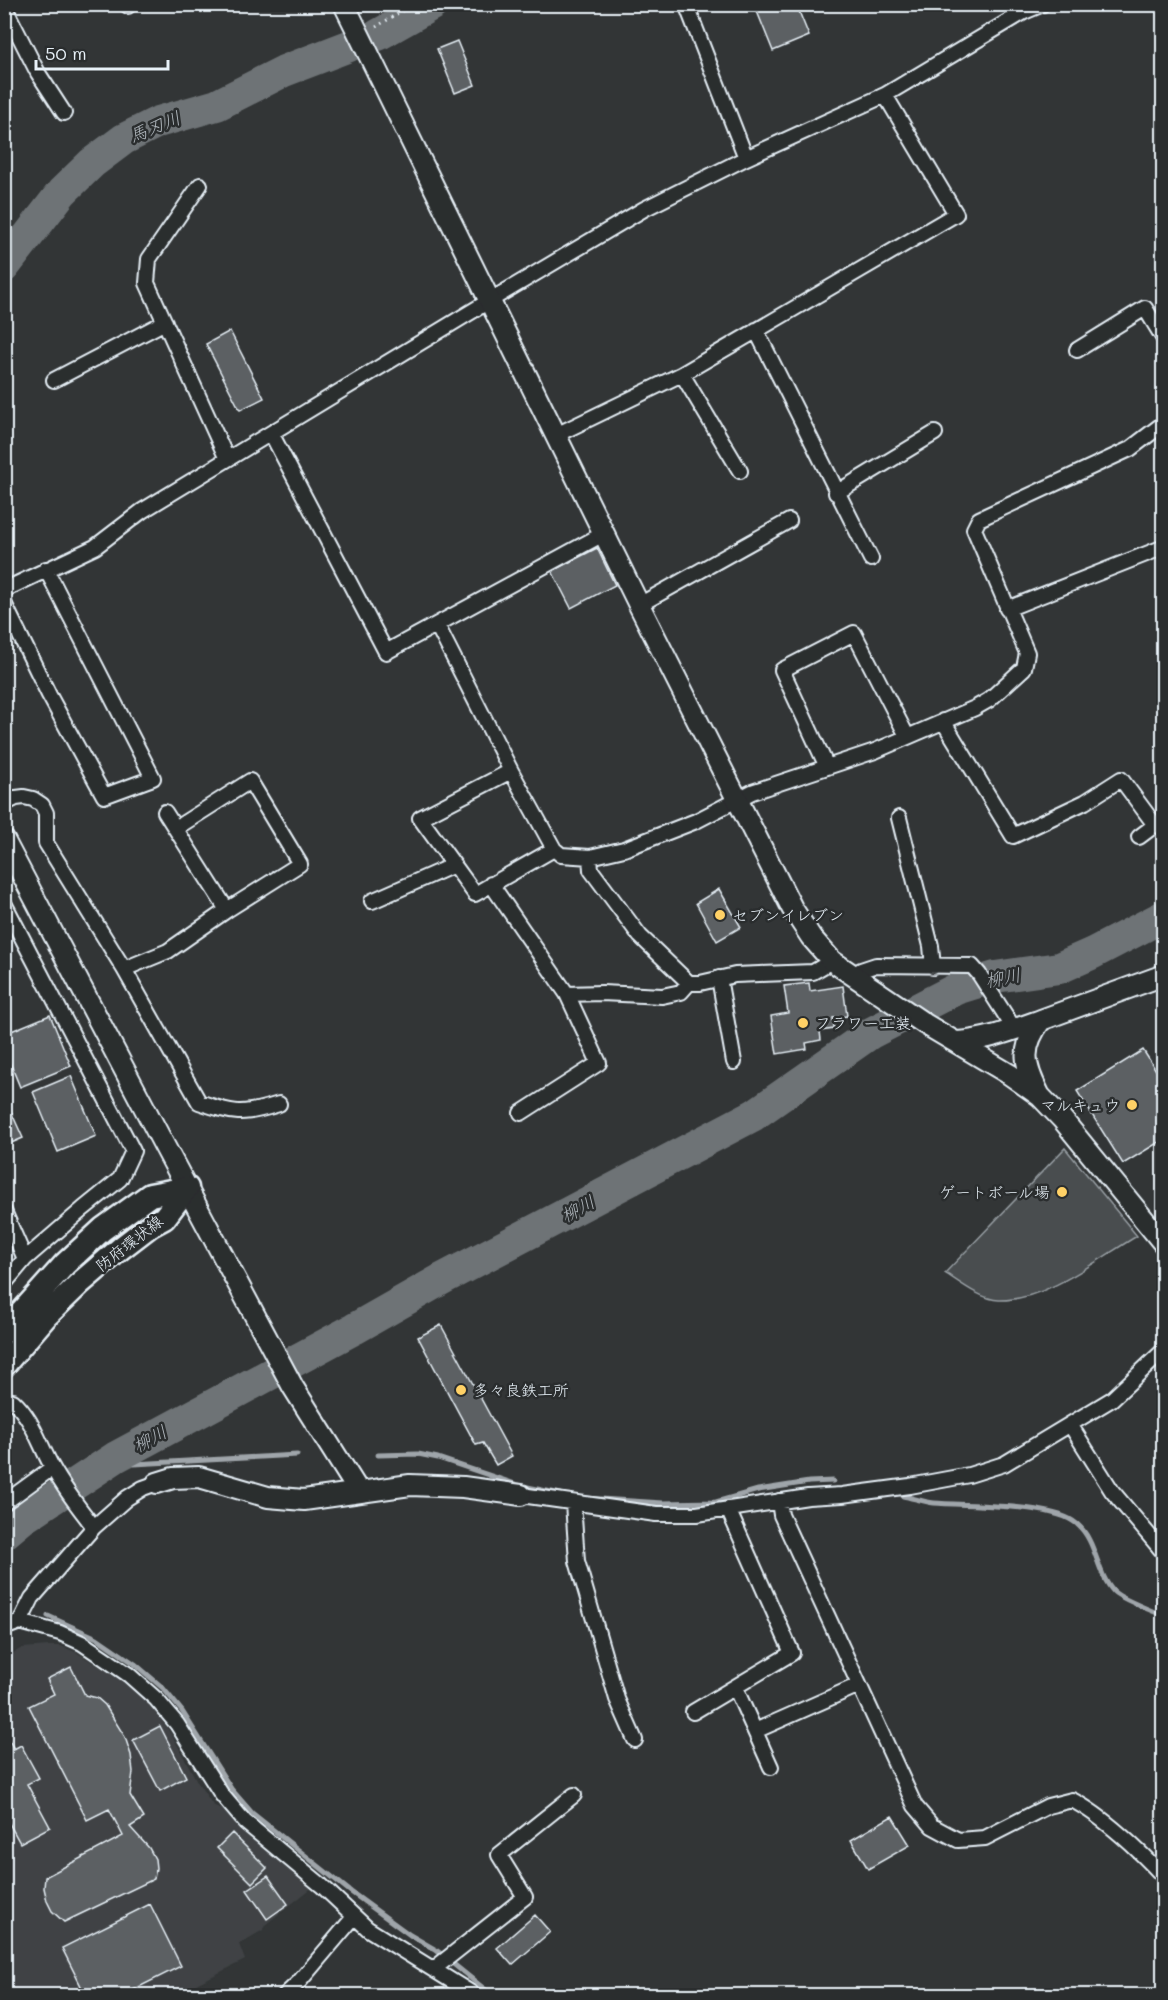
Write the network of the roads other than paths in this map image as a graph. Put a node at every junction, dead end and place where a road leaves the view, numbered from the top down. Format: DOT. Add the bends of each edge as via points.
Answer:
graph roads {
  1 [pos="344,4"];
  2 [pos="686,4"];
  3 [pos="1043,4"];
  4 [pos="4,6"];
  5 [pos="1022,8"];
  6 [pos="885,95"];
  7 [pos="64,113"];
  8 [pos="746,159"];
  9 [pos="200,185"];
  10 [pos="489,301"];
  11 [pos="165,322"];
  12 [pos="756,330"];
  13 [pos="1163,337"];
  14 [pos="1077,350"];
  15 [pos="682,374"];
  16 [pos="54,380"];
  17 [pos="1164,423"];
  18 [pos="271,433"];
  19 [pos="935,433"];
  20 [pos="556,435"];
  21 [pos="227,459"];
  22 [pos="740,471"];
  23 [pos="836,493"];
  24 [pos="789,520"];
  25 [pos="605,533"];
  26 [pos="1164,547"];
  27 [pos="871,559"];
  28 [pos="46,570"];
  29 [pos="4,590"];
  30 [pos="4,603"];
  31 [pos="639,605"];
  32 [pos="1007,609"];
  33 [pos="438,625"];
  34 [pos="943,721"];
  35 [pos="907,736"];
  36 [pos="827,767"];
  37 [pos="511,771"];
  38 [pos="737,798"];
  39 [pos="4,804"];
  40 [pos="165,812"];
  41 [pos="899,818"];
  42 [pos="176,828"];
  43 [pos="1139,837"];
  44 [pos="4,840"];
  45 [pos="554,849"];
  46 [pos="590,857"];
  47 [pos="454,865"];
  48 [pos="491,884"];
  49 [pos="372,901"];
  50 [pos="4,903"];
  51 [pos="227,910"];
  52 [pos="832,961"];
  53 [pos="933,967"];
  54 [pos="124,969"];
  55 [pos="854,975"];
  56 [pos="1164,975"];
  57 [pos="719,978"];
  58 [pos="689,983"];
  59 [pos="567,994"];
  60 [pos="1041,1020"];
  61 [pos="1015,1030"];
  62 [pos="957,1042"];
  63 [pos="734,1062"];
  64 [pos="1040,1096"];
  65 [pos="279,1104"];
  66 [pos="521,1113"];
  67 [pos="187,1188"];
  68 [pos="6,1216"];
  69 [pos="1164,1244"];
  70 [pos="25,1259"];
  71 [pos="4,1284"];
  72 [pos="4,1332"];
  73 [pos="1164,1350"];
  74 [pos="4,1365"];
  75 [pos="13,1401"];
  76 [pos="1071,1426"];
  77 [pos="54,1471"];
  78 [pos="157,1483"];
  79 [pos="359,1492"];
  80 [pos="520,1496"];
  81 [pos="778,1502"];
  82 [pos="4,1503"];
  83 [pos="573,1503"];
  84 [pos="728,1509"];
  85 [pos="94,1527"];
  86 [pos="1164,1553"];
  87 [pos="20,1622"];
  88 [pos="4,1628"];
  89 [pos="859,1685"];
  90 [pos="735,1687"];
  91 [pos="693,1712"];
  92 [pos="755,1731"];
  93 [pos="635,1740"];
  94 [pos="771,1767"];
  95 [pos="574,1795"];
  96 [pos="1164,1877"];
  97 [pos="354,1917"];
  98 [pos="435,1968"];
  99 [pos="290,1994"];
  100 [pos="476,1995"];
  1 -- 10 [label="street"];
  2 -- 8 [label="street"];
  3 -- 5 [label="street"];
  4 -- 7 [label="street" via="38,73"];
  5 -- 6 [label="street"];
  6 -- 8 [label="street"];
  6 -- 12 [label="street" via="956,214"];
  8 -- 10 [label="street" via="644,209"];
  9 -- 11 [label="street" via="149,259 147,283"];
  10 -- 18 [label="street"];
  10 -- 20 [label="street"];
  11 -- 16 [label="street"];
  11 -- 21 [label="street"];
  12 -- 15 [label="street"];
  12 -- 23 [label="street"];
  13 -- 14 [label="street" via="1146,308"];
  15 -- 20 [label="street"];
  15 -- 22 [label="street"];
  17 -- 32 [label="street" via="1130,449 979,519 974,529"];
  18 -- 21 [label="street"];
  18 -- 33 [label="street" via="386,652"];
  19 -- 23 [label="street"];
  20 -- 25 [label="street"];
  21 -- 28 [label="street" via="142,511 95,547"];
  23 -- 27 [label="street"];
  24 -- 31 [label="street"];
  25 -- 31 [label="street"];
  25 -- 33 [label="street"];
  26 -- 32 [label="street"];
  28 -- 29 [label="street"];
  28 -- 30 [label="street" via="153,778 104,796"];
  31 -- 38 [label="street"];
  32 -- 34 [label="street" via="1027,653 1024,668 989,700"];
  33 -- 37 [label="street"];
  34 -- 35 [label="street"];
  34 -- 43 [label="street" via="1013,836 1085,802 1120,779 1155,825"];
  35 -- 36 [label="street"];
  35 -- 36 [label="street" via="854,633 782,670"];
  36 -- 38 [label="street"];
  37 -- 45 [label="street"];
  37 -- 47 [label="street" via="420,818"];
  38 -- 46 [label="street" via="696,821 624,849"];
  38 -- 52 [label="street" via="792,908"];
  39 -- 54 [label="street" via="24,797 42,805 46,813 46,843"];
  40 -- 42 [label="street"];
  41 -- 53 [label="street"];
  42 -- 51 [label="street"];
  42 -- 51 [label="street" via="250,781 300,864"];
  44 -- 67 [label="street"];
  45 -- 46 [label="street" via="561,855"];
  45 -- 48 [label="street"];
  46 -- 58 [label="street" via="591,870 640,936"];
  47 -- 48 [label="street" via="476,894"];
  47 -- 49 [label="street"];
  48 -- 59 [label="street"];
  50 -- 70 [label="street" via="133,1151 120,1179"];
  51 -- 54 [label="street" via="168,951"];
  52 -- 55 [label="street"];
  52 -- 57 [label="street" via="813,972"];
  53 -- 55 [label="street" via="876,965"];
  53 -- 61 [label="street" via="972,966"];
  54 -- 65 [label="street" via="199,1101 232,1113 255,1112"];
  55 -- 62 [label="street"];
  56 -- 60 [label="street"];
  57 -- 58 [label="street"];
  57 -- 63 [label="street"];
  58 -- 59 [label="street" via="681,992 662,996"];
  59 -- 66 [label="street" via="598,1063"];
  60 -- 61 [label="street"];
  60 -- 64 [label="street" via="1031,1034 1025,1056"];
  61 -- 62 [label="street"];
  62 -- 64 [label="street"];
  64 -- 69 [label="street"];
  67 -- 72 [label="main road, 防府環状線" via="150,1196 103,1229 65,1264"];
  67 -- 74 [label="main road, 防府環状線" via="164,1218 79,1284"];
  67 -- 79 [label="street" via="293,1387"];
  68 -- 70 [label="street"];
  70 -- 71 [label="street"];
  73 -- 76 [label="street" via="1112,1399"];
  75 -- 77 [label="street" via="24,1411"];
  76 -- 81 [label="street" via="1004,1464 969,1475"];
  76 -- 86 [label="street" via="1112,1491"];
  77 -- 82 [label="street"];
  77 -- 85 [label="street"];
  78 -- 79 [label="street" via="199,1477 268,1497 295,1500"];
  78 -- 85 [label="street" via="127,1498"];
  79 -- 80 [label="street" via="420,1485"];
  80 -- 83 [label="street"];
  81 -- 84 [label="street"];
  81 -- 89 [label="street"];
  83 -- 84 [label="street" via="656,1514"];
  83 -- 93 [label="street" via="577,1561 617,1699"];
  84 -- 90 [label="street" via="792,1653"];
  85 -- 87 [label="street" via="32,1598"];
  87 -- 88 [label="street"];
  87 -- 97 [label="street" via="82,1643 156,1699 245,1822"];
  89 -- 92 [label="street"];
  89 -- 96 [label="street" via="915,1806 932,1826 958,1840 985,1838 1048,1806 1072,1800 1086,1807"];
  90 -- 91 [label="street"];
  90 -- 92 [label="street"];
  92 -- 94 [label="street"];
  95 -- 98 [label="street" via="499,1855 525,1898"];
  97 -- 98 [label="street"];
  97 -- 99 [label="street"];
  98 -- 100 [label="street"];
}
